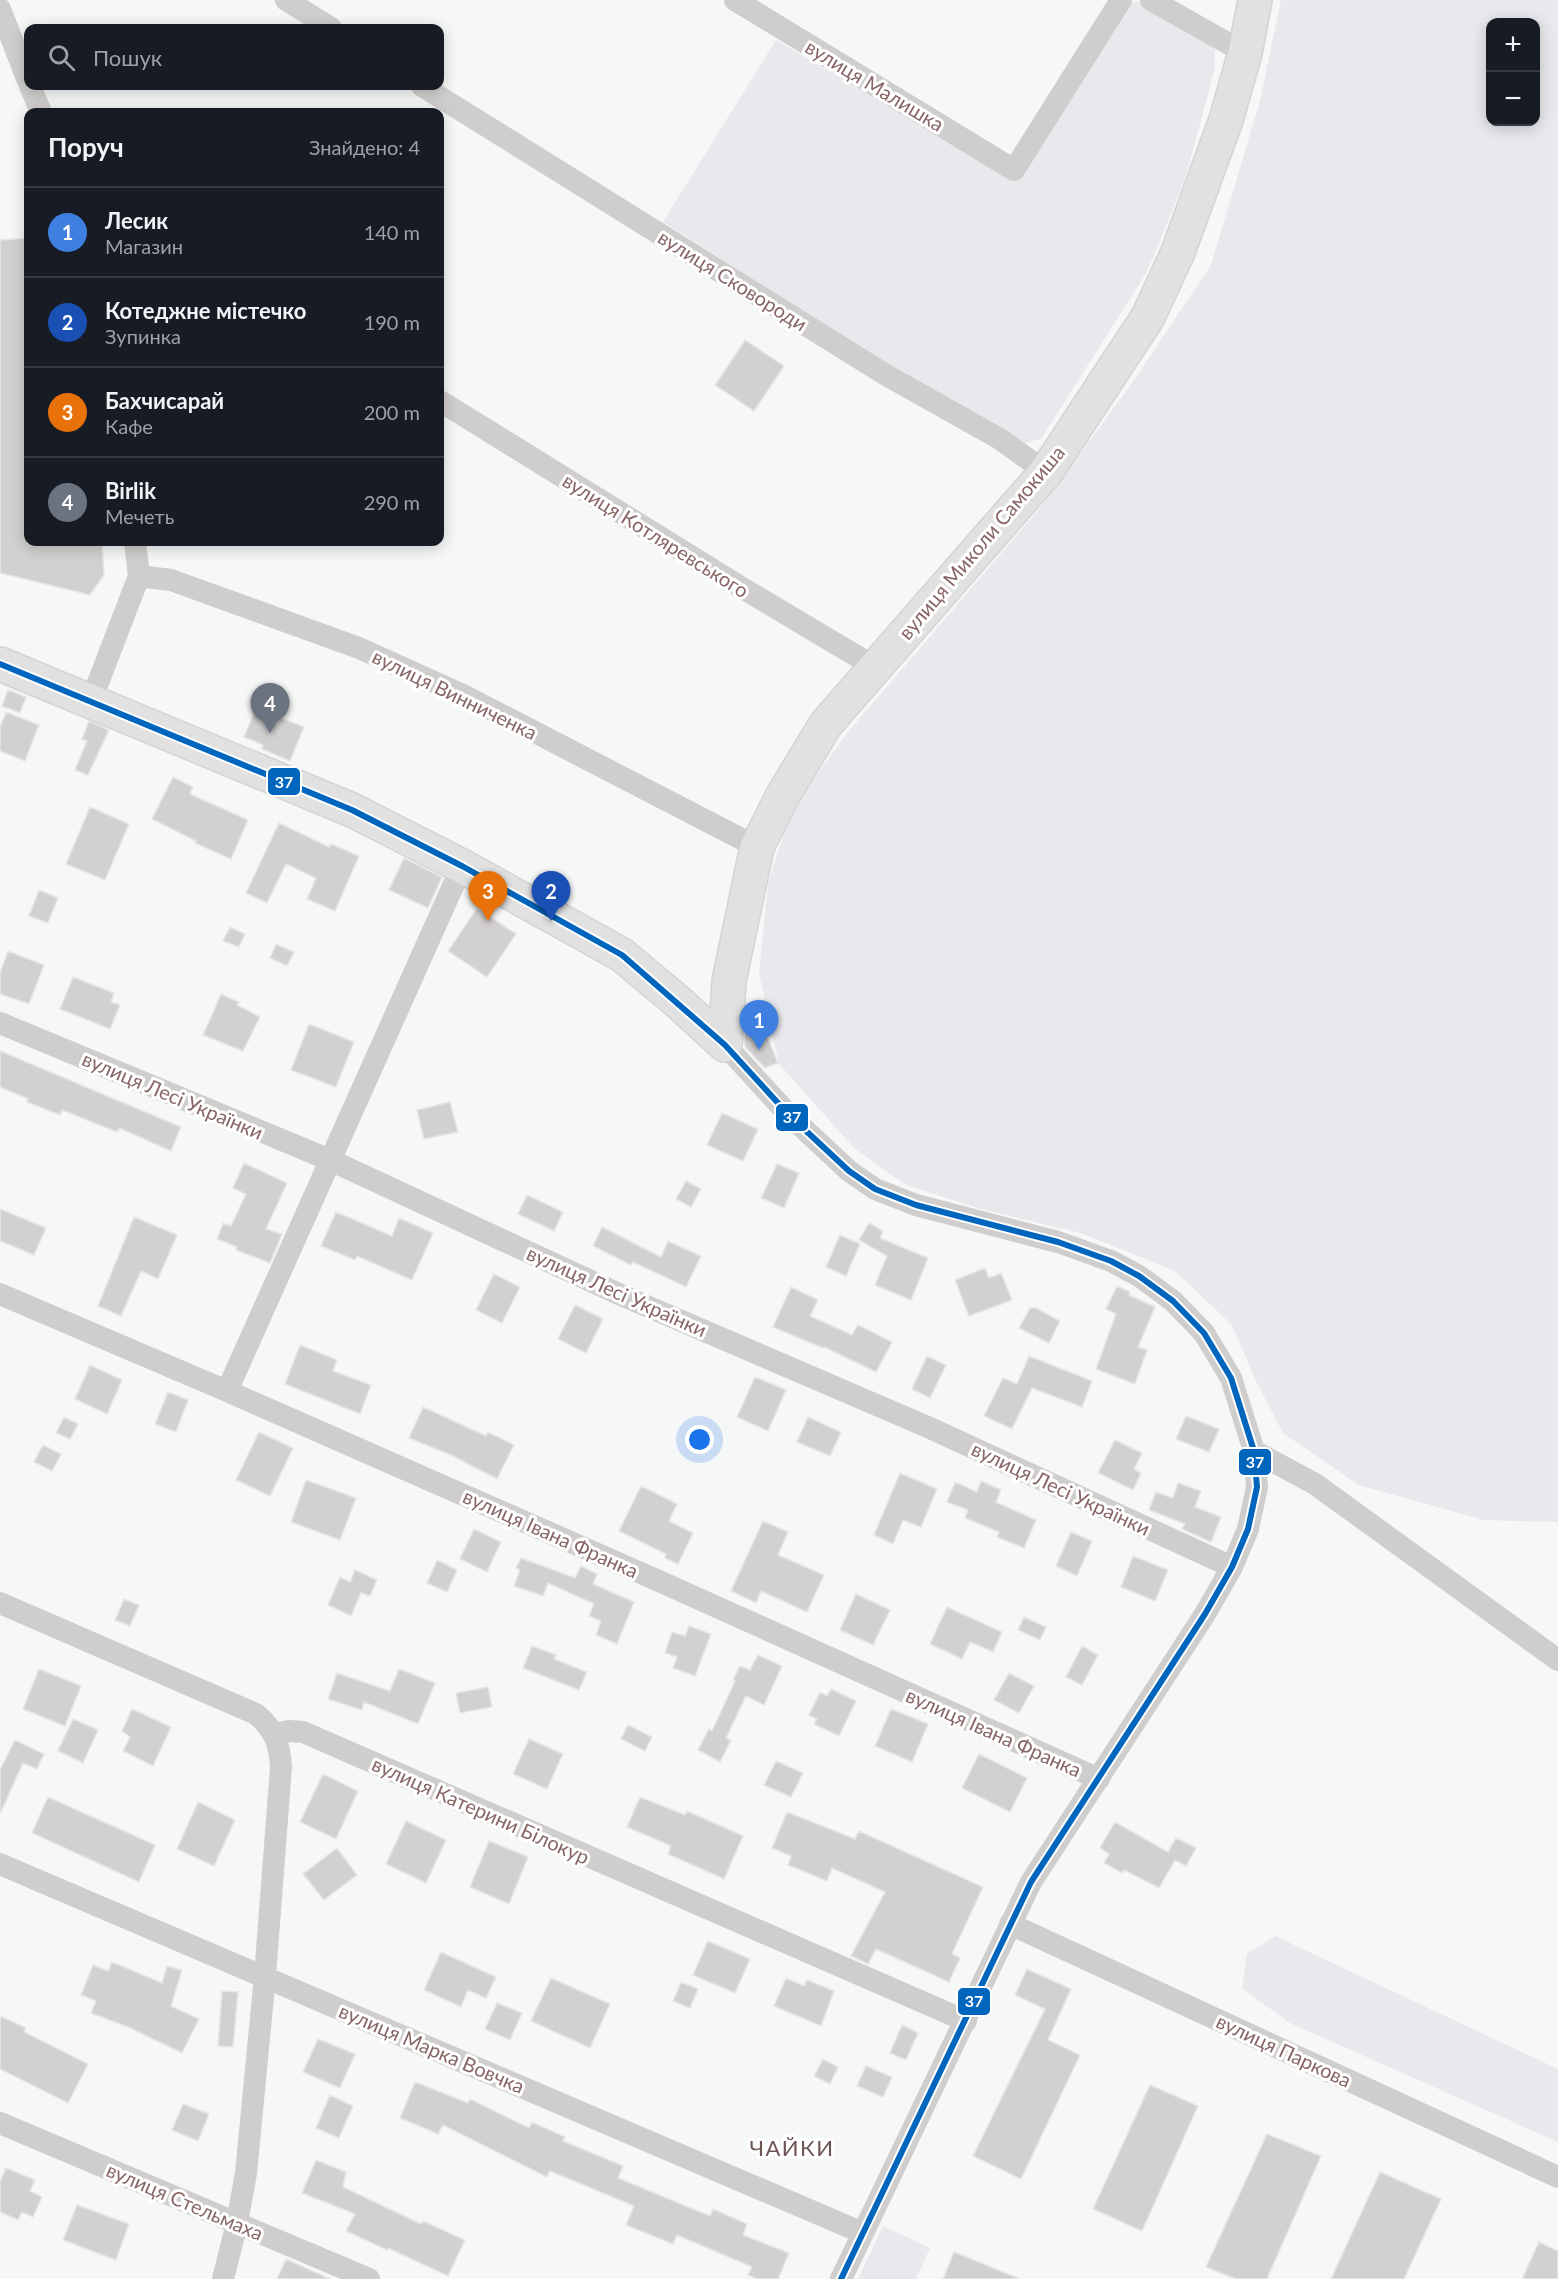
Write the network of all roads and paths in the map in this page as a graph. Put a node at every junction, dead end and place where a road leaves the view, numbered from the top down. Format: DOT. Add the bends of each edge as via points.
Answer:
graph roads {
  1 [pos="286,0"];
  2 [pos="735,0"];
  3 [pos="1121,0"];
  4 [pos="1151,0"];
  5 [pos="1256,0"];
  6 [pos="0,9"];
  7 [pos="325,24"];
  8 [pos="1245,53"];
  9 [pos="24,71"];
  10 [pos="32,90"];
  11 [pos="428,90"];
  12 [pos="39,108"];
  13 [pos="444,403"];
  14 [pos="1046,472"];
  15 [pos="135,546"];
  16 [pos="139,576"];
  17 [pos="0,664"];
  18 [pos="875,667"];
  19 [pos="91,701"];
  20 [pos="757,847"];
  21 [pos="462,866"];
  22 [pos="0,1023"];
  23 [pos="725,1045"];
  24 [pos="330,1160"];
  25 [pos="0,1294"];
  26 [pos="228,1391"];
  27 [pos="1254,1451"];
  28 [pos="1232,1567"];
  29 [pos="0,1603"];
  30 [pos="1558,1660"];
  31 [pos="274,1734"];
  32 [pos="1099,1779"];
  33 [pos="0,1864"];
  34 [pos="1010,1923"];
  35 [pos="265,1976"];
  36 [pos="966,2021"];
  37 [pos="0,2123"];
  38 [pos="1558,2177"];
  39 [pos="237,2223"];
  40 [pos="863,2233"];
  41 [pos="223,2279"];
  42 [pos="369,2279"];
  43 [pos="841,2279"];
  1 -- 7 [label="street"];
  2 -- 3 [label="street, вулиця Малишка" via="1014,170"];
  4 -- 8 [label="street"];
  5 -- 8 [label="street, вулиця Миколи Самокиша"];
  6 -- 9 [label="street"];
  8 -- 14 [label="street, вулиця Миколи Самокиша" via="1202,189 1148,317"];
  10 -- 12 [label="street"];
  11 -- 14 [label="street, вулиця Сковороди" via="886,375 1000,439"];
  13 -- 18 [label="street, вулиця Котляревського"];
  14 -- 18 [label="street, вулиця Миколи Самокиша"];
  15 -- 16 [label="street"];
  16 -- 19 [label="street"];
  16 -- 20 [label="street, вулиця Винниченка" via="171,580 359,648 465,696"];
  17 -- 19 [label="street"];
  18 -- 20 [label="street, вулиця Миколи Самокиша" via="826,724"];
  19 -- 21 [label="street" via="352,810"];
  20 -- 23 [label="street, вулиця Миколи Самокиша" via="729,981"];
  21 -- 23 [label="street" via="622,956"];
  21 -- 24 [label="street"];
  22 -- 24 [label="street, вулиця Лесі Українки"];
  23 -- 27 [label="street" via="789,1115 849,1171 875,1189 916,1205 1058,1242 1111,1261 1173,1301 1204,1333 1231,1378"];
  24 -- 26 [label="street"];
  24 -- 28 [label="street, вулиця Лесі Українки" via="621,1295 930,1428"];
  25 -- 26 [label="street, вулиця Івана Франка"];
  26 -- 32 [label="street, вулиця Івана Франка"];
  27 -- 28 [label="street" via="1257,1487 1248,1530"];
  27 -- 30 [label="street" via="1315,1484"];
  28 -- 32 [label="street"];
  29 -- 31 [label="street" via="256,1714"];
  31 -- 35 [label="street" via="281,1767"];
  31 -- 36 [label="street, вулиця Катерини Білокур" via="303,1732"];
  32 -- 34 [label="street" via="1031,1882"];
  33 -- 35 [label="street, вулиця Марка Вовчка"];
  34 -- 36 [label="street"];
  34 -- 38 [label="street, вулиця Паркова"];
  35 -- 39 [label="street" via="246,2173"];
  35 -- 40 [label="street, вулиця Марка Вовчка"];
  36 -- 40 [label="street"];
  37 -- 39 [label="street, вулиця Стельмаха"];
  39 -- 41 [label="street"];
  39 -- 42 [label="street, вулиця Стельмаха"];
  40 -- 43 [label="street"];
}
